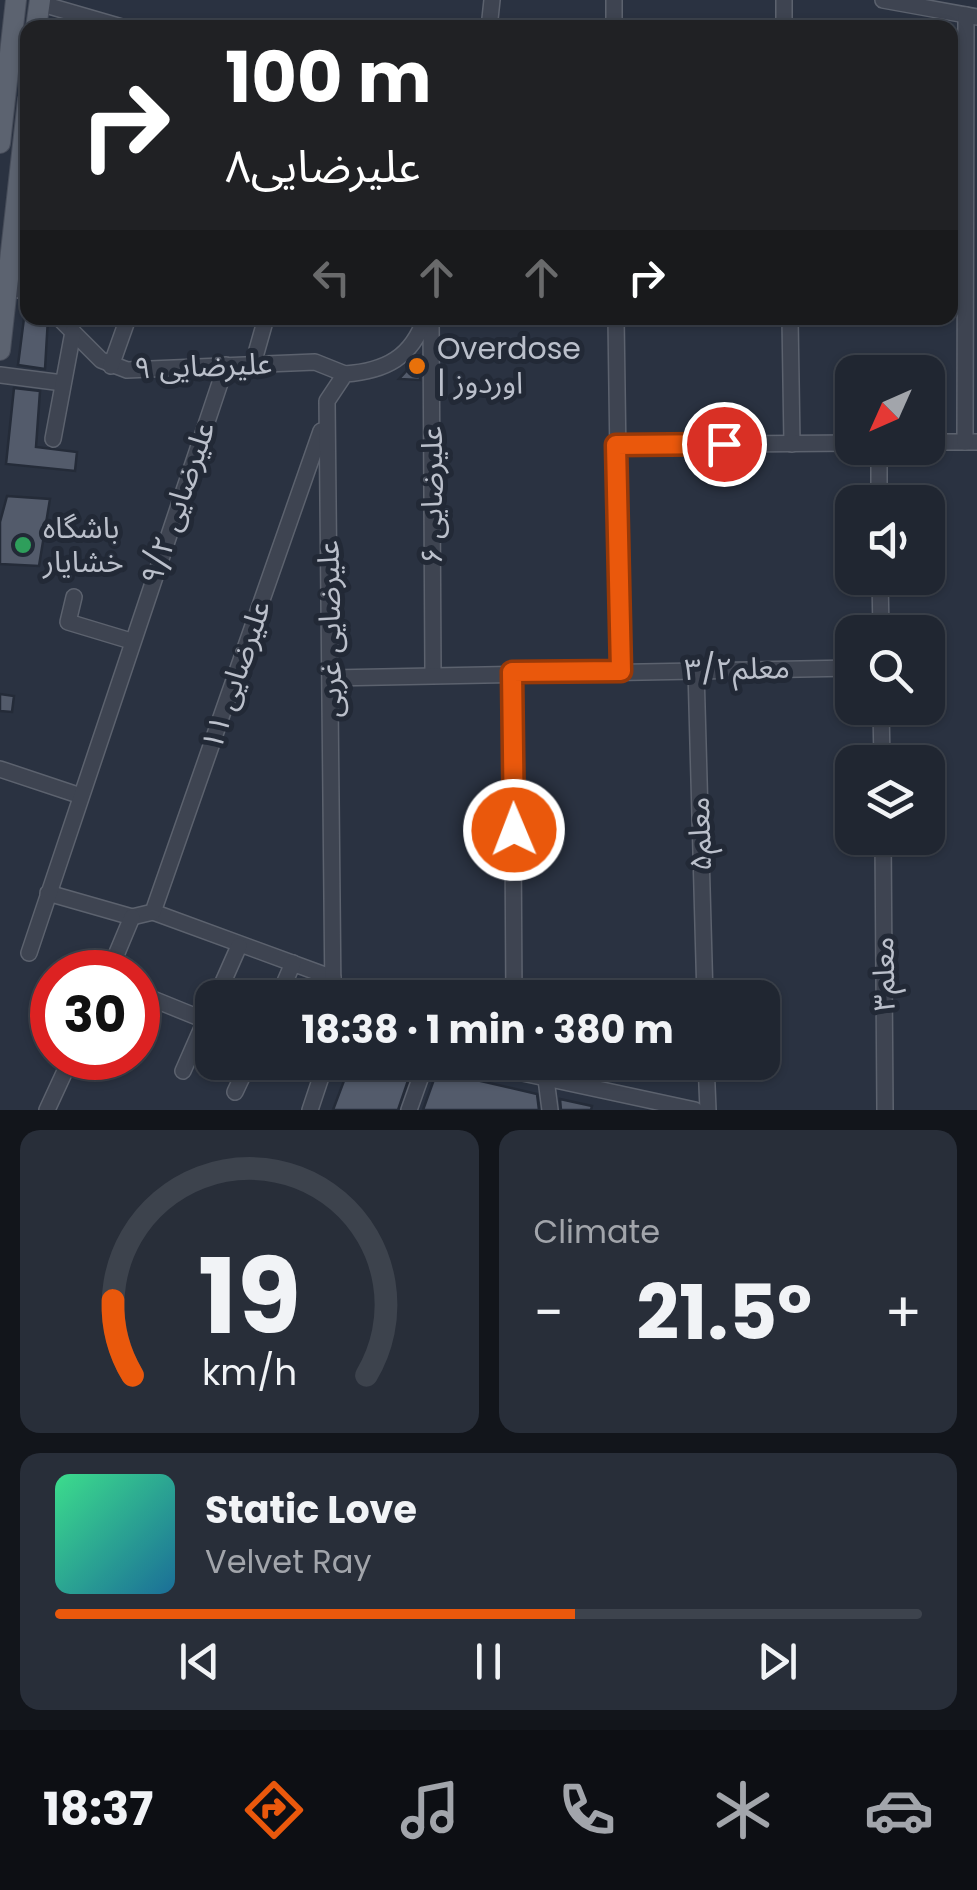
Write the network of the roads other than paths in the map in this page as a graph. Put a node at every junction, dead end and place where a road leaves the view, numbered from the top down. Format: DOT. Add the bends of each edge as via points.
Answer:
graph roads {
  1 [pos="16,0"];
  2 [pos="883,0"];
  3 [pos="39,2"];
  4 [pos="972,16"];
  5 [pos="99,20"];
  6 [pos="0,142"];
  7 [pos="19,290"];
  8 [pos="66,325"];
  9 [pos="126,325"];
  10 [pos="264,325"];
  11 [pos="425,325"];
  12 [pos="428,325"];
  13 [pos="616,325"];
  14 [pos="790,325"];
  15 [pos="72,332"];
  16 [pos="0,350"];
  17 [pos="252,364"];
  18 [pos="226,365"];
  19 [pos="111,366"];
  20 [pos="345,374"];
  21 [pos="0,375"];
  22 [pos="64,383"];
  23 [pos="325,418"];
  24 [pos="53,439"];
  25 [pos="945,442"];
  26 [pos="971,442"];
  27 [pos="835,443"];
  28 [pos="792,444"];
  29 [pos="616,445"];
  30 [pos="74,597"];
  31 [pos="131,641"];
  32 [pos="835,668"];
  33 [pos="696,670"];
  34 [pos="621,671"];
  35 [pos="512,672"];
  36 [pos="434,674"];
  37 [pos="332,678"];
  38 [pos="0,769"];
  39 [pos="81,796"];
  40 [pos="883,855"];
  41 [pos="48,893"];
  42 [pos="154,912"];
  43 [pos="132,917"];
  44 [pos="239,946"];
  45 [pos="118,950"];
  46 [pos="28,954"];
  47 [pos="292,964"];
  48 [pos="334,978"];
  49 [pos="223,980"];
  50 [pos="285,980"];
  51 [pos="514,980"];
  52 [pos="705,980"];
  53 [pos="160,1001"];
  54 [pos="195,1011"];
  55 [pos="195,1047"];
  56 [pos="183,1071"];
  57 [pos="61,1080"];
  58 [pos="241,1080"];
  59 [pos="320,1080"];
  60 [pos="419,1080"];
  61 [pos="546,1080"];
  62 [pos="551,1080"];
  63 [pos="707,1080"];
  64 [pos="235,1092"];
  65 [pos="49,1106"];
  66 [pos="69,1110"];
  67 [pos="310,1110"];
  68 [pos="408,1110"];
  69 [pos="550,1110"];
  70 [pos="695,1110"];
  71 [pos="708,1110"];
  72 [pos="886,1110"];
  1 -- 6 [label="main road"];
  2 -- 4 [label="street"];
  3 -- 5 [label="street"];
  4 -- 26 [label="street" via="966,228"];
  7 -- 16 [label="main road"];
  8 -- 15 [label="street, ۹ علیرضایی"];
  9 -- 19 [label="street"];
  10 -- 17 [label="street"];
  11 -- 20 [label="street" via="395,362"];
  12 -- 36 [label="street, ۶ علیرضایی"];
  13 -- 29 [label="street"];
  14 -- 28 [label="street"];
  15 -- 19 [label="street, ۹ علیرضایی"];
  15 -- 22 [label="street"];
  17 -- 18 [label="street, ۹ علیرضایی"];
  17 -- 20 [label="street, ۹ علیرضایی" via="315,362"];
  18 -- 19 [label="street, ۹ علیرضایی"];
  18 -- 31 [label="street, ۹/۲ علیرضایی"];
  20 -- 23 [label="street, علیرضایی غربی"];
  21 -- 22 [label="street"];
  22 -- 24 [label="street"];
  23 -- 37 [label="street, علیرضایی غربی"];
  23 -- 42 [label="street, ۱۱ علیرضایی"];
  25 -- 26 [label="street"];
  27 -- 28 [label="street"];
  28 -- 29 [label="street"];
  29 -- 34 [label="street"];
  30 -- 31 [label="street" via="68,622"];
  31 -- 39 [label="street, ۹/۲ علیرضایی"];
  32 -- 33 [label="street, معلم۳/۲"];
  33 -- 34 [label="street, معلم۳/۲"];
  33 -- 52 [label="street, معلم۵"];
  34 -- 35 [label="street, معلم۳/۲"];
  35 -- 36 [label="street, معلم۳/۲"];
  35 -- 51 [label="street"];
  36 -- 37 [label="street, معلم۳/۲"];
  37 -- 48 [label="street, علیرضایی غربی"];
  38 -- 39 [label="street"];
  39 -- 41 [label="street, ۹/۲ علیرضایی"];
  40 -- 72 [label="street, معلم۳"];
  41 -- 43 [label="street"];
  41 -- 46 [label="street, ۹/۲ علیرضایی"];
  42 -- 43 [label="street"];
  42 -- 44 [label="street"];
  43 -- 45 [label="street"];
  44 -- 47 [label="street"];
  44 -- 49 [label="street"];
  47 -- 48 [label="street"];
  47 -- 50 [label="street"];
  53 -- 54 [label="street"];
  55 -- 56 [label="street"];
  57 -- 65 [label="street"];
  58 -- 64 [label="street"];
  59 -- 67 [label="street"];
  60 -- 68 [label="street"];
  61 -- 69 [label="street"];
  62 -- 70 [label="street"];
  63 -- 71 [label="street"];
  65 -- 66 [label="street"];
}
